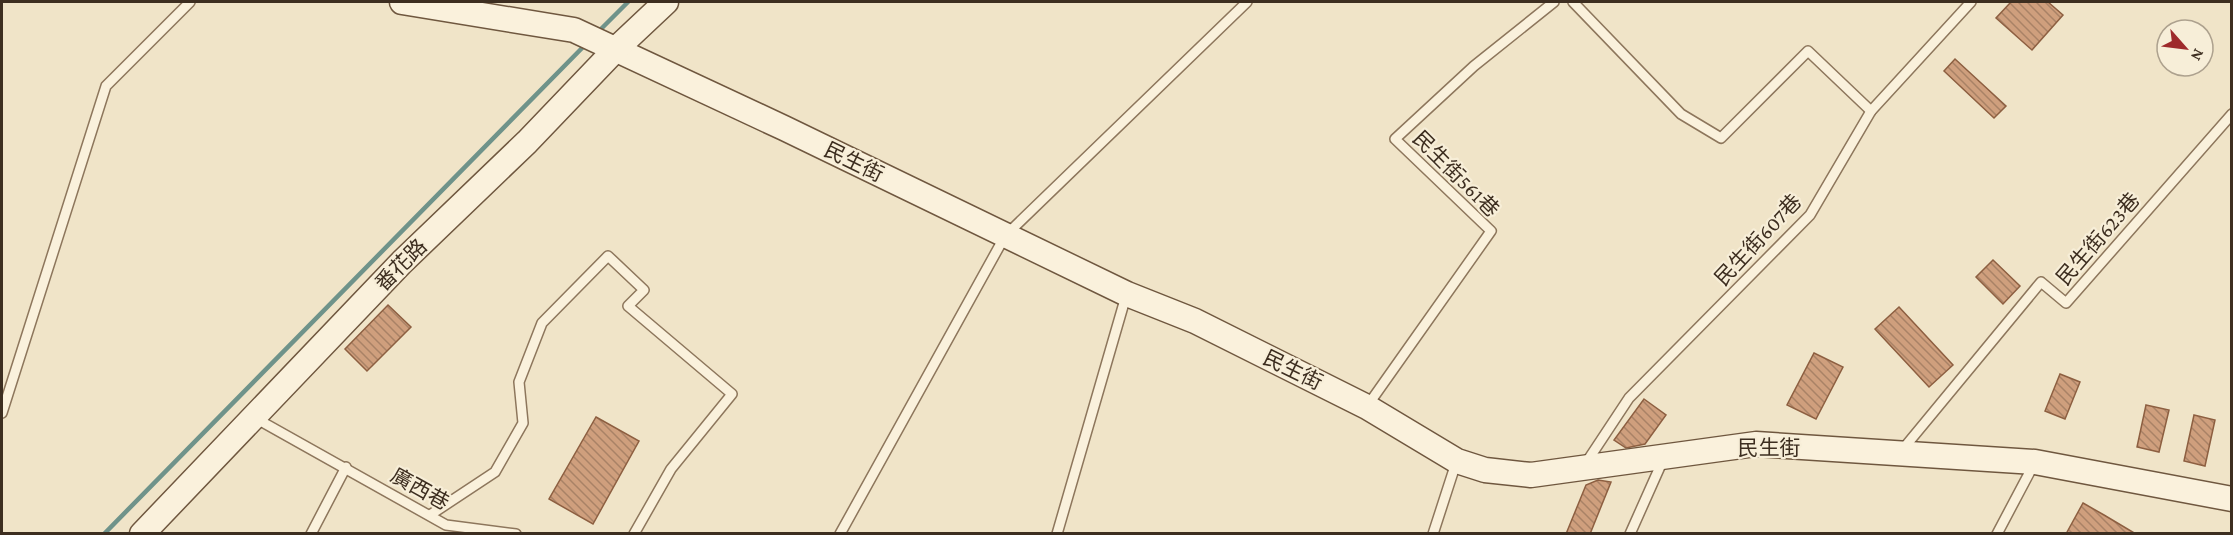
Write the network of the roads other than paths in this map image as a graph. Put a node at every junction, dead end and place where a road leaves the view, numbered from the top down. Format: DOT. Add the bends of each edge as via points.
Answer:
graph roads {
  1 [pos="190,2"];
  2 [pos="402,2"];
  3 [pos="666,2"];
  4 [pos="1247,2"];
  5 [pos="1554,2"];
  6 [pos="1573,2"];
  7 [pos="1971,2"];
  8 [pos="616,49"];
  9 [pos="1871,111"];
  10 [pos="2232,114"];
  11 [pos="1005,236"];
  12 [pos="1127,294"];
  13 [pos="1368,407"];
  14 [pos="2,413"];
  15 [pos="255,418"];
  16 [pos="1898,455"];
  17 [pos="1664,458"];
  18 [pos="1457,461"];
  19 [pos="2035,462"];
  20 [pos="346,467"];
  21 [pos="1583,467"];
  22 [pos="2232,499"];
  23 [pos="430,515"];
  24 [pos="142,534"];
  25 [pos="311,534"];
  26 [pos="516,534"];
  27 [pos="634,534"];
  28 [pos="840,534"];
  29 [pos="1058,534"];
  30 [pos="1433,534"];
  31 [pos="1630,534"];
  32 [pos="1996,534"];
  1 -- 14 [label="lane" via="106,86"];
  2 -- 8 [label="street, 民生街" via="574,30"];
  3 -- 8 [label="street, 番花路"];
  4 -- 11 [label="lane"];
  5 -- 13 [label="lane, 民生街561巷" via="1474,66 1395,139 1491,231"];
  6 -- 9 [label="lane" via="1681,114 1721,138 1808,51"];
  7 -- 9 [label="lane, 民生街607巷"];
  8 -- 11 [label="street, 民生街"];
  8 -- 15 [label="street, 番花路" via="527,142 402,262"];
  9 -- 21 [label="lane, 民生街607巷" via="1810,215 1629,398"];
  10 -- 16 [label="lane, 民生街623巷" via="2066,303 2041,282"];
  11 -- 12 [label="street, 民生街"];
  11 -- 28 [label="lane"];
  12 -- 13 [label="street, 民生街" via="1195,321"];
  12 -- 29 [label="lane"];
  13 -- 18 [label="street, 民生街"];
  15 -- 20 [label="lane, 廣西巷"];
  15 -- 24 [label="street, 番花路"];
  16 -- 17 [label="street, 民生街" via="1756,444"];
  16 -- 19 [label="street, 民生街"];
  17 -- 21 [label="street, 民生街"];
  17 -- 31 [label="lane"];
  18 -- 21 [label="street, 民生街" via="1485,470 1531,476"];
  18 -- 30 [label="lane"];
  19 -- 22 [label="street, 民生街"];
  19 -- 32 [label="lane"];
  20 -- 23 [label="lane, 廣西巷"];
  20 -- 25 [label="lane"];
  23 -- 26 [label="lane, 廣西巷" via="447,525"];
  23 -- 27 [label="lane" via="495,472 524,423 519,382 542,323 608,256 644,290 628,306 732,394 671,469"];
}
